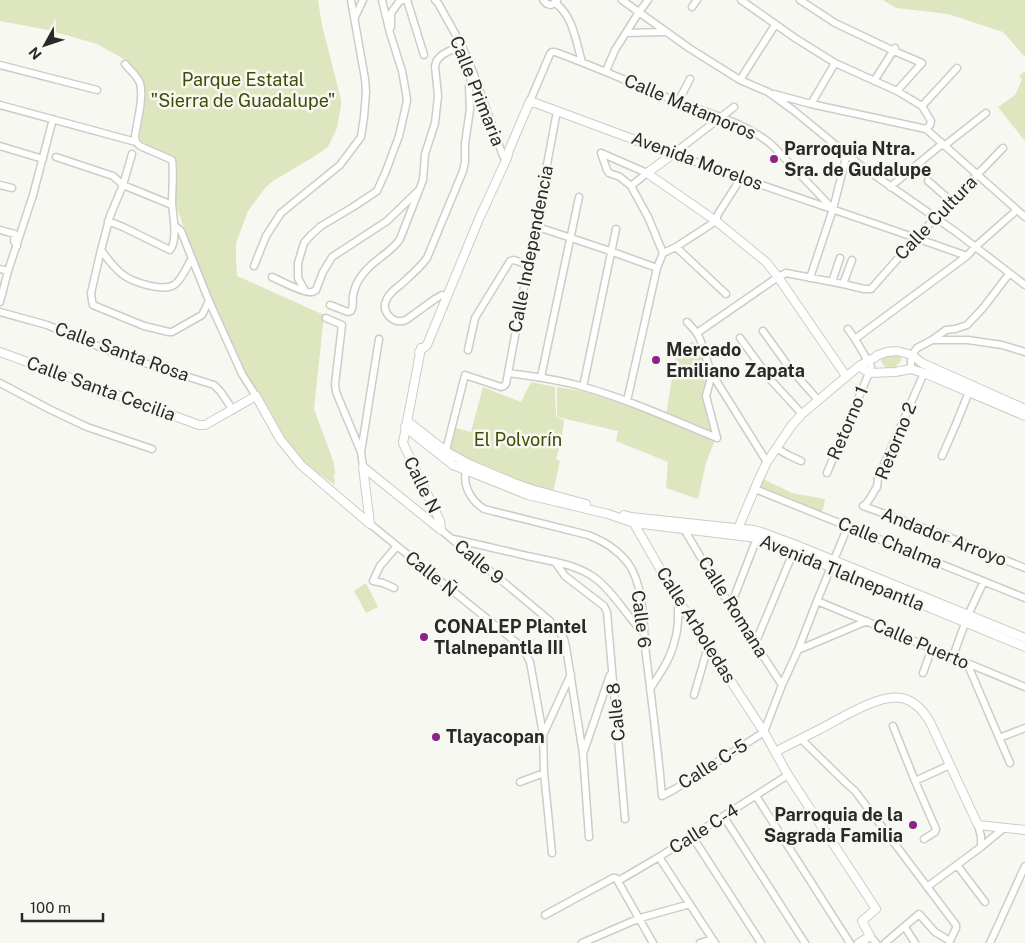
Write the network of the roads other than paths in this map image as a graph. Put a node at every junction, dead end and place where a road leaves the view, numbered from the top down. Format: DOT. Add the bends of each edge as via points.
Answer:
graph roads {
  1 [pos="351,0"];
  2 [pos="363,0"];
  3 [pos="382,0"];
  4 [pos="403,0"];
  5 [pos="408,0"];
  6 [pos="435,0"];
  7 [pos="543,0"];
  8 [pos="622,0"];
  9 [pos="648,0"];
  10 [pos="697,0"];
  11 [pos="741,0"];
  12 [pos="800,0"];
  13 [pos="556,1"];
  14 [pos="692,7"];
  15 [pos="639,12"];
  16 [pos="354,18"];
  17 [pos="775,25"];
  18 [pos="665,32"];
  19 [pos="390,33"];
  20 [pos="626,33"];
  21 [pos="462,46"];
  22 [pos="894,49"];
  23 [pos="424,55"];
  24 [pos="582,62"];
  25 [pos="835,63"];
  26 [pos="125,64"];
  27 [pos="0,65"];
  28 [pos="957,68"];
  29 [pos="606,71"];
  30 [pos="474,72"];
  31 [pos="690,79"];
  32 [pos="740,80"];
  33 [pos="874,81"];
  34 [pos="97,90"];
  35 [pos="897,91"];
  36 [pos="768,92"];
  37 [pos="530,101"];
  38 [pos="678,102"];
  39 [pos="810,104"];
  40 [pos="0,105"];
  41 [pos="922,106"];
  42 [pos="734,107"];
  43 [pos="557,111"];
  44 [pos="986,113"];
  45 [pos="721,117"];
  46 [pos="53,119"];
  47 [pos="926,129"];
  48 [pos="136,142"];
  49 [pos="943,145"];
  50 [pos="0,146"];
  51 [pos="1003,148"];
  52 [pos="132,154"];
  53 [pos="673,154"];
  54 [pos="847,154"];
  55 [pos="506,155"];
  56 [pos="56,157"];
  57 [pos="44,159"];
  58 [pos="647,173"];
  59 [pos="978,175"];
  60 [pos="741,178"];
  61 [pos="928,181"];
  62 [pos="0,185"];
  63 [pos="123,185"];
  64 [pos="631,186"];
  65 [pos="890,187"];
  66 [pos="12,188"];
  67 [pos="420,189"];
  68 [pos="579,197"];
  69 [pos="951,201"];
  70 [pos="172,205"];
  71 [pos="833,209"];
  72 [pos="1017,210"];
  73 [pos="1025,217"];
  74 [pos="935,218"];
  75 [pos="477,219"];
  76 [pos="108,221"];
  77 [pos="716,221"];
  78 [pos="174,225"];
  79 [pos="535,226"];
  80 [pos="616,229"];
  81 [pos="0,230"];
  82 [pos="570,237"];
  83 [pos="916,238"];
  84 [pos="17,246"];
  85 [pos="676,247"];
  86 [pos="975,247"];
  87 [pos="101,250"];
  88 [pos="610,251"];
  89 [pos="663,253"];
  90 [pos="967,256"];
  91 [pos="192,258"];
  92 [pos="840,258"];
  93 [pos="852,260"];
  94 [pos="528,265"];
  95 [pos="254,266"];
  96 [pos="657,268"];
  97 [pos="0,269"];
  98 [pos="8,271"];
  99 [pos="1009,274"];
  100 [pos="272,277"];
  101 [pos="778,277"];
  102 [pos="810,278"];
  103 [pos="832,282"];
  104 [pos="843,284"];
  105 [pos="1025,285"];
  106 [pos="304,291"];
  107 [pos="726,294"];
  108 [pos="442,295"];
  109 [pos="209,300"];
  110 [pos="0,302"];
  111 [pos="330,305"];
  112 [pos="0,312"];
  113 [pos="326,318"];
  114 [pos="687,322"];
  115 [pos="848,329"];
  116 [pos="763,331"];
  117 [pos="697,333"];
  118 [pos="740,338"];
  119 [pos="379,339"];
  120 [pos="855,340"];
  121 [pos="932,340"];
  122 [pos="468,350"];
  123 [pos="0,352"];
  124 [pos="420,352"];
  125 [pos="1025,352"];
  126 [pos="912,354"];
  127 [pos="868,361"];
  128 [pos="859,366"];
  129 [pos="912,369"];
  130 [pos="508,373"];
  131 [pos="870,373"];
  132 [pos="924,373"];
  133 [pos="712,374"];
  134 [pos="846,376"];
  135 [pos="541,377"];
  136 [pos="0,383"];
  137 [pos="583,387"];
  138 [pos="969,392"];
  139 [pos="256,396"];
  140 [pos="818,400"];
  141 [pos="627,401"];
  142 [pos="1025,409"];
  143 [pos="233,410"];
  144 [pos="802,414"];
  145 [pos="1025,416"];
  146 [pos="406,424"];
  147 [pos="776,448"];
  148 [pos="152,449"];
  149 [pos="361,452"];
  150 [pos="445,454"];
  151 [pos="942,456"];
  152 [pos="801,461"];
  153 [pos="767,462"];
  154 [pos="364,468"];
  155 [pos="467,468"];
  156 [pos="827,473"];
  157 [pos="755,488"];
  158 [pos="863,506"];
  159 [pos="632,520"];
  160 [pos="370,524"];
  161 [pos="848,526"];
  162 [pos="684,529"];
  163 [pos="441,530"];
  164 [pos="736,532"];
  165 [pos="451,538"];
  166 [pos="757,538"];
  167 [pos="397,546"];
  168 [pos="794,548"];
  169 [pos="555,562"];
  170 [pos="832,564"];
  171 [pos="1025,568"];
  172 [pos="984,581"];
  173 [pos="394,588"];
  174 [pos="1025,598"];
  175 [pos="678,600"];
  176 [pos="817,601"];
  177 [pos="731,605"];
  178 [pos="968,614"];
  179 [pos="867,621"];
  180 [pos="965,623"];
  181 [pos="643,632"];
  182 [pos="1025,638"];
  183 [pos="755,644"];
  184 [pos="708,647"];
  185 [pos="1025,647"];
  186 [pos="932,648"];
  187 [pos="798,650"];
  188 [pos="953,656"];
  189 [pos="967,663"];
  190 [pos="612,672"];
  191 [pos="571,673"];
  192 [pos="923,673"];
  193 [pos="782,685"];
  194 [pos="1025,687"];
  195 [pos="650,689"];
  196 [pos="694,695"];
  197 [pos="892,726"];
  198 [pos="1025,728"];
  199 [pos="764,732"];
  200 [pos="543,734"];
  201 [pos="999,738"];
  202 [pos="800,739"];
  203 [pos="775,752"];
  204 [pos="583,754"];
  205 [pos="1010,762"];
  206 [pos="950,765"];
  207 [pos="544,773"];
  208 [pos="788,775"];
  209 [pos="914,781"];
  210 [pos="520,782"];
  211 [pos="662,796"];
  212 [pos="756,796"];
  213 [pos="724,817"];
  214 [pos="625,819"];
  215 [pos="978,825"];
  216 [pos="1004,828"];
  217 [pos="1025,830"];
  218 [pos="692,836"];
  219 [pos="590,837"];
  220 [pos="924,840"];
  221 [pos="981,847"];
  222 [pos="552,854"];
  223 [pos="659,858"];
  224 [pos="957,864"];
  225 [pos="1025,866"];
  226 [pos="617,880"];
  227 [pos="927,887"];
  228 [pos="985,902"];
  229 [pos="690,904"];
  230 [pos="545,914"];
  231 [pos="640,918"];
  232 [pos="904,927"];
  233 [pos="870,936"];
  234 [pos="942,940"];
  235 [pos="713,941"];
  236 [pos="582,943"];
  237 [pos="653,943"];
  238 [pos="700,943"];
  239 [pos="761,943"];
  240 [pos="806,943"];
  241 [pos="850,943"];
  242 [pos="859,943"];
  243 [pos="876,943"];
  244 [pos="885,943"];
  245 [pos="915,943"];
  246 [pos="990,943"];
  1 -- 16 [label="street"];
  2 -- 16 [label="street"];
  3 -- 19 [label="street"];
  4 -- 19 [label="street" via="390,13"];
  5 -- 23 [label="street"];
  6 -- 21 [label="street, Calle Primaria"];
  7 -- 13 [label="street" via="547,4"];
  8 -- 15 [label="street"];
  9 -- 15 [label="street"];
  10 -- 14 [label="street"];
  11 -- 17 [label="street"];
  12 -- 22 [label="street" via="835,23"];
  13 -- 24 [label="street" via="570,21"];
  15 -- 18 [label="street"];
  15 -- 20 [label="street"];
  16 -- 95 [label="street" via="366,92 361,137 340,165 281,213 266,236"];
  17 -- 25 [label="street"];
  17 -- 32 [label="street"];
  18 -- 20 [label="street"];
  18 -- 32 [label="street"];
  19 -- 106 [label="street" via="407,101 399,136 377,191 321,226 304,243 298,263 298,278"];
  20 -- 29 [label="street" via="614,50"];
  21 -- 30 [label="street, Calle Primaria"];
  21 -- 67 [label="street" via="442,55 435,66 438,96 435,123 425,154"];
  22 -- 33 [label="street"];
  22 -- 35 [label="street" via="922,63"];
  24 -- 29 [label="street, Calle Matamoros"];
  24 -- 37 [label="street, Calle Matamoros" via="552,52"];
  25 -- 33 [label="street"];
  25 -- 39 [label="street"];
  26 -- 48 [label="street" via="138,80 140,88"];
  27 -- 34 [label="street"];
  28 -- 41 [label="street"];
  29 -- 38 [label="street, Calle Matamoros"];
  30 -- 55 [label="street, Calle Primaria"];
  30 -- 108 [label="street" via="469,86 470,109 463,171 427,258 389,295 385,302 386,312 393,320 402,322"];
  31 -- 38 [label="street"];
  32 -- 36 [label="street"];
  33 -- 35 [label="street"];
  35 -- 41 [label="street"];
  36 -- 39 [label="street"];
  36 -- 54 [label="street"];
  37 -- 43 [label="street, Avenida Morelos"];
  37 -- 55 [label="street"];
  38 -- 45 [label="street, Calle Matamoros"];
  39 -- 47 [label="street"];
  40 -- 46 [label="street"];
  41 -- 47 [label="street" via="931,121"];
  42 -- 45 [label="street"];
  43 -- 53 [label="street, Avenida Morelos"];
  43 -- 79 [label="street, Calle Independencia"];
  44 -- 49 [label="street"];
  45 -- 53 [label="street"];
  45 -- 71 [label="street, Calle Matamoros" via="764,137"];
  46 -- 48 [label="street"];
  46 -- 57 [label="street"];
  47 -- 49 [label="street"];
  48 -- 70 [label="street" via="172,160"];
  49 -- 59 [label="street"];
  49 -- 65 [label="street"];
  50 -- 57 [label="street"];
  51 -- 59 [label="street, Calle Cultura"];
  52 -- 63 [label="street"];
  53 -- 58 [label="street"];
  53 -- 60 [label="street, Avenida Morelos"];
  54 -- 65 [label="street"];
  54 -- 71 [label="street"];
  55 -- 75 [label="street"];
  56 -- 63 [label="street" via="113,176"];
  57 -- 84 [label="street"];
  58 -- 64 [label="street"];
  58 -- 64 [label="street" via="601,153 609,173"];
  58 -- 77 [label="street"];
  59 -- 69 [label="street, Calle Cultura"];
  59 -- 72 [label="street"];
  60 -- 71 [label="street, Avenida Morelos"];
  60 -- 77 [label="street"];
  61 -- 69 [label="street"];
  62 -- 66 [label="street"];
  63 -- 70 [label="street"];
  63 -- 76 [label="street"];
  64 -- 89 [label="street"];
  65 -- 74 [label="street"];
  67 -- 106 [label="street" via="387,220 332,257 316,290 311,293"];
  67 -- 111 [label="street" via="398,243 370,266 359,280 351,311"];
  68 -- 82 [label="street"];
  69 -- 74 [label="street, Calle Cultura"];
  70 -- 78 [label="street"];
  71 -- 83 [label="street, Avenida Morelos"];
  71 -- 102 [label="street"];
  72 -- 73 [label="street"];
  72 -- 86 [label="street"];
  74 -- 83 [label="street, Calle Cultura"];
  74 -- 86 [label="street"];
  75 -- 108 [label="street"];
  75 -- 124 [label="street" via="427,345"];
  76 -- 78 [label="street" via="170,250"];
  76 -- 87 [label="street"];
  77 -- 85 [label="street"];
  77 -- 101 [label="street" via="766,262"];
  78 -- 91 [label="street" via="181,231"];
  79 -- 82 [label="street"];
  79 -- 94 [label="street, Calle Independencia"];
  80 -- 88 [label="street"];
  81 -- 84 [label="street" via="15,234"];
  82 -- 88 [label="street"];
  82 -- 135 [label="street"];
  83 -- 90 [label="street, Avenida Morelos"];
  83 -- 104 [label="street, Calle Cultura" via="871,289"];
  84 -- 98 [label="street"];
  85 -- 89 [label="street"];
  85 -- 107 [label="street"];
  86 -- 90 [label="street"];
  86 -- 99 [label="street"];
  87 -- 91 [label="street" via="118,270 131,279 160,287 175,284"];
  87 -- 109 [label="street" via="91,293 93,305 144,326 172,332 202,315"];
  88 -- 96 [label="street"];
  88 -- 137 [label="street"];
  89 -- 96 [label="street"];
  90 -- 120 [label="street"];
  91 -- 109 [label="street"];
  92 -- 103 [label="street"];
  93 -- 104 [label="street"];
  94 -- 122 [label="street" via="510,261 475,318"];
  94 -- 130 [label="street, Calle Independencia"];
  96 -- 141 [label="street"];
  97 -- 98 [label="street"];
  98 -- 110 [label="street"];
  99 -- 105 [label="street"];
  99 -- 121 [label="street" via="967,325 946,330"];
  100 -- 106 [label="street"];
  101 -- 102 [label="street" via="786,273"];
  101 -- 117 [label="street"];
  101 -- 134 [label="street"];
  102 -- 103 [label="street"];
  103 -- 104 [label="street"];
  108 -- 124 [label="street"];
  109 -- 139 [label="street" via="242,374"];
  112 -- 143 [label="street, Calle Santa Rosa" via="47,325 119,355 214,386"];
  113 -- 149 [label="street" via="342,325 336,392"];
  114 -- 117 [label="street"];
  115 -- 120 [label="street"];
  116 -- 140 [label="street"];
  117 -- 133 [label="street"];
  118 -- 144 [label="street" via="770,379"];
  119 -- 149 [label="street"];
  120 -- 127 [label="street"];
  121 -- 125 [label="street" via="968,340"];
  121 -- 126 [label="street"];
  123 -- 143 [label="street, Calle Santa Cecilia" via="202,425"];
  124 -- 146 [label="street, Calle N"];
  126 -- 127 [label="street" via="887,352"];
  126 -- 129 [label="street"];
  126 -- 142 [label="street" via="922,363"];
  127 -- 128 [label="street"];
  127 -- 131 [label="street"];
  128 -- 131 [label="street"];
  128 -- 134 [label="street"];
  129 -- 131 [label="street"];
  129 -- 132 [label="street"];
  130 -- 135 [label="street"];
  130 -- 150 [label="street, Calle Independencia" via="506,384 501,387 464,375"];
  131 -- 156 [label="street, Retorno 1"];
  132 -- 138 [label="street"];
  132 -- 158 [label="street, Retorno 2" via="878,478 878,487 868,504"];
  133 -- 141 [label="street" via="706,396 718,438"];
  133 -- 153 [label="street"];
  134 -- 140 [label="street"];
  135 -- 137 [label="street"];
  136 -- 148 [label="street" via="88,427"];
  137 -- 141 [label="street"];
  138 -- 145 [label="street"];
  138 -- 151 [label="street"];
  139 -- 143 [label="street"];
  139 -- 160 [label="street" via="280,439 300,465"];
  140 -- 144 [label="street"];
  144 -- 147 [label="street"];
  146 -- 150 [label="street, Avenida Tlalnepantla"];
  146 -- 163 [label="street, Calle N" via="403,446 440,521"];
  147 -- 152 [label="street"];
  147 -- 153 [label="street"];
  149 -- 154 [label="street"];
  150 -- 155 [label="street, Avenida Tlalnepantla" via="458,459"];
  153 -- 157 [label="street"];
  154 -- 160 [label="street"];
  154 -- 163 [label="street, Calle 9"];
  155 -- 159 [label="street, Avenida Tlalnepantla" via="611,510"];
  155 -- 181 [label="street, Calle 6" via="465,483 476,504 484,509 588,535 616,549 636,580 641,596"];
  157 -- 161 [label="street, Calle Chalma"];
  157 -- 164 [label="street"];
  158 -- 171 [label="street, Andador Arroyo"];
  159 -- 162 [label="street, Avenida Tlalnepantla"];
  159 -- 164 [label="street, Avenida Tlalnepantla"];
  159 -- 175 [label="street, Calle Arboledas"];
  160 -- 167 [label="street, Calle Ñ"];
  161 -- 170 [label="street"];
  161 -- 172 [label="street, Calle Chalma"];
  162 -- 164 [label="street, Avenida Tlalnepantla"];
  162 -- 177 [label="street, Calle Romana"];
  163 -- 165 [label="street, Calle 9"];
  164 -- 166 [label="street, Avenida Tlalnepantla"];
  164 -- 168 [label="street, Avenida Tlalnepantla" via="761,532"];
  165 -- 169 [label="street"];
  165 -- 191 [label="street, Calle 9" via="554,625 564,639"];
  166 -- 168 [label="street, Avenida Tlalnepantla"];
  166 -- 177 [label="street"];
  167 -- 173 [label="street" via="380,566 374,581"];
  167 -- 200 [label="street, Calle Ñ" via="525,652 530,662"];
  168 -- 170 [label="street, Avenida Tlalnepantla"];
  168 -- 183 [label="street"];
  169 -- 181 [label="street" via="596,579"];
  169 -- 190 [label="street, Calle 8" via="565,576 604,606"];
  170 -- 176 [label="street"];
  170 -- 178 [label="street, Avenida Tlalnepantla"];
  170 -- 180 [label="street, Avenida Tlalnepantla"];
  172 -- 174 [label="street, Calle Chalma"];
  172 -- 178 [label="street"];
  175 -- 184 [label="street, Calle Arboledas"];
  175 -- 195 [label="street" via="674,645"];
  176 -- 179 [label="street, Calle Puerto"];
  176 -- 187 [label="street"];
  177 -- 183 [label="street, Calle Romana"];
  178 -- 180 [label="street"];
  178 -- 182 [label="street, Avenida Tlalnepantla"];
  179 -- 186 [label="street, Calle Puerto"];
  179 -- 187 [label="street"];
  180 -- 185 [label="street, Avenida Tlalnepantla"];
  180 -- 188 [label="street"];
  181 -- 195 [label="street, Calle 6"];
  183 -- 193 [label="street, Calle Romana"];
  184 -- 196 [label="street"];
  184 -- 199 [label="street, Calle Arboledas"];
  186 -- 188 [label="street, Calle Puerto"];
  186 -- 192 [label="street"];
  187 -- 193 [label="street"];
  188 -- 189 [label="street, Calle Puerto"];
  189 -- 194 [label="street, Calle Puerto"];
  189 -- 201 [label="street"];
  190 -- 204 [label="street"];
  190 -- 214 [label="street, Calle 8"];
  191 -- 200 [label="street"];
  191 -- 204 [label="street, Calle 9"];
  193 -- 199 [label="street"];
  195 -- 211 [label="street, Calle 6"];
  197 -- 209 [label="street"];
  198 -- 201 [label="street"];
  199 -- 203 [label="street, Calle Arboledas"];
  199 -- 211 [label="street, Calle C-5"];
  200 -- 207 [label="street, Calle Ñ"];
  201 -- 205 [label="street"];
  202 -- 203 [label="street"];
  202 -- 206 [label="street" via="880,699 907,699 930,722"];
  202 -- 227 [label="street" via="855,791"];
  203 -- 208 [label="street, Calle Arboledas"];
  204 -- 219 [label="street, Calle 9"];
  206 -- 209 [label="street"];
  206 -- 215 [label="street"];
  207 -- 210 [label="street"];
  207 -- 222 [label="street, Calle Ñ"];
  208 -- 212 [label="street, Calle C-4"];
  208 -- 233 [label="street, Calle Arboledas" via="876,909 862,921"];
  209 -- 220 [label="street" via="936,830"];
  212 -- 213 [label="street, Calle C-4"];
  212 -- 241 [label="street"];
  213 -- 218 [label="street, Calle C-4"];
  213 -- 240 [label="street"];
  215 -- 216 [label="street"];
  215 -- 221 [label="street"];
  216 -- 217 [label="street"];
  216 -- 221 [label="street"];
  218 -- 223 [label="street, Calle C-4"];
  218 -- 239 [label="street"];
  221 -- 224 [label="street"];
  223 -- 226 [label="street, Calle C-4"];
  223 -- 229 [label="street"];
  224 -- 227 [label="street"];
  224 -- 228 [label="street"];
  225 -- 246 [label="street"];
  226 -- 230 [label="street, Calle C-4" via="613,878"];
  226 -- 231 [label="street"];
  227 -- 234 [label="street" via="956,923 950,941"];
  229 -- 231 [label="street"];
  229 -- 235 [label="street"];
  231 -- 236 [label="street"];
  231 -- 237 [label="street"];
  232 -- 234 [label="street" via="919,914"];
  232 -- 244 [label="street"];
  232 -- 245 [label="street"];
  233 -- 242 [label="street"];
  233 -- 243 [label="street"];
  235 -- 238 [label="street"];
}
